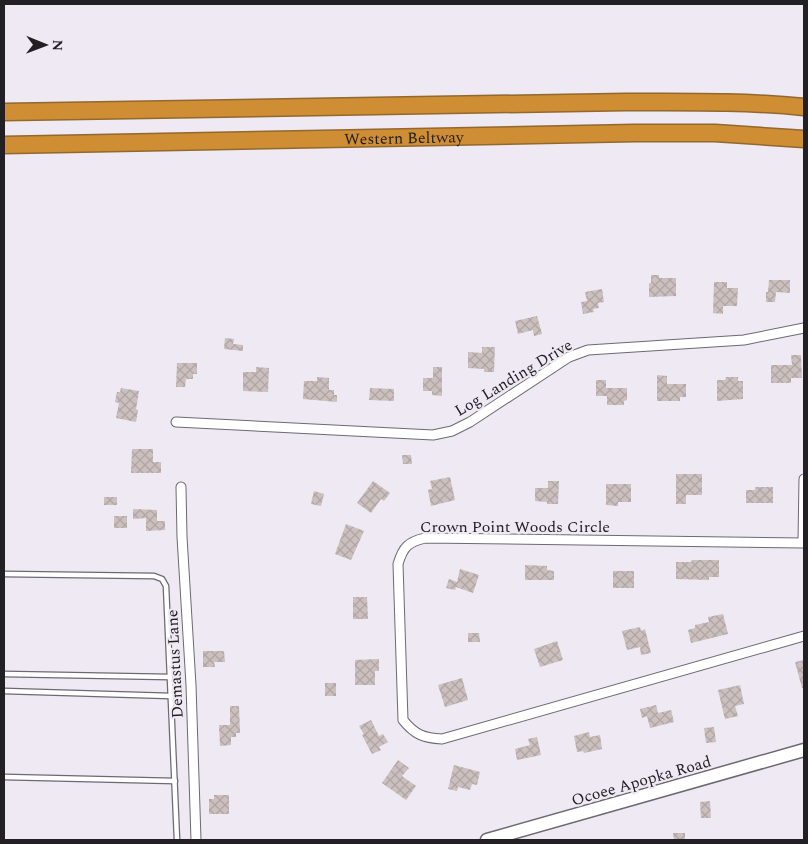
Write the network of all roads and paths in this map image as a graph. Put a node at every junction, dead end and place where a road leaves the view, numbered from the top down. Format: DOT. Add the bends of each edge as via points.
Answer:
graph roads {
  1 [pos="804,107"];
  2 [pos="4,112"];
  3 [pos="802,138"];
  4 [pos="4,145"];
  5 [pos="804,328"];
  6 [pos="176,422"];
  7 [pos="804,479"];
  8 [pos="182,487"];
  9 [pos="804,543"];
  10 [pos="4,574"];
  11 [pos="804,636"];
  12 [pos="4,674"];
  13 [pos="170,678"];
  14 [pos="4,691"];
  15 [pos="171,696"];
  16 [pos="804,750"];
  17 [pos="4,777"];
  18 [pos="175,781"];
  19 [pos="177,840"];
  20 [pos="196,840"];
  21 [pos="487,840"];
  1 -- 2 [label="highway, Western Beltway" via="731,102 636,102"];
  3 -- 4 [label="highway, Western Beltway" via="635,133"];
  5 -- 6 [label="street, Log Landing Drive" via="744,340 588,350 569,357 470,422 452,431 433,435"];
  7 -- 9 [label="street"];
  8 -- 20 [label="street, Demastus Lane"];
  9 -- 11 [label="street, Crown Point Woods Circle" via="425,538 411,542 401,552 398,564 403,720 411,730 427,738 442,739"];
  10 -- 13 [label="lane" via="154,576 162,579 166,586"];
  12 -- 13 [label="lane"];
  13 -- 15 [label="lane"];
  14 -- 15 [label="lane"];
  15 -- 18 [label="lane"];
  16 -- 21 [label="main road, Ocoee Apopka Road"];
  17 -- 18 [label="lane"];
  18 -- 19 [label="lane"];
}
